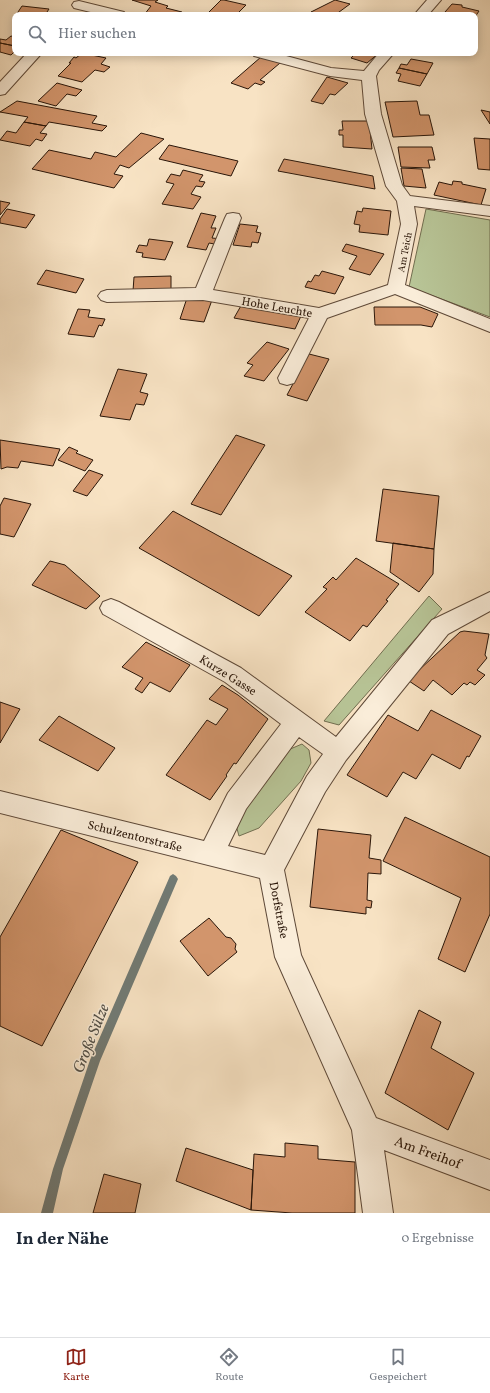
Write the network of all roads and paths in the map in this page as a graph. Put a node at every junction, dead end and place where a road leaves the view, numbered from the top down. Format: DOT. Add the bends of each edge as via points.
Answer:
graph roads {
  1 [pos="434,0"];
  2 [pos="78,7"];
  3 [pos="104,12"];
  4 [pos="424,12"];
  5 [pos="32,56"];
  6 [pos="270,56"];
  7 [pos="384,56"];
  8 [pos="369,76"];
  9 [pos="0,91"];
  10 [pos="405,200"];
  11 [pos="490,211"];
  12 [pos="233,218"];
  13 [pos="396,288"];
  14 [pos="203,294"];
  15 [pos="108,296"];
  16 [pos="320,314"];
  17 [pos="490,326"];
  18 [pos="287,378"];
  19 [pos="111,608"];
  20 [pos="486,609"];
  21 [pos="296,722"];
  22 [pos="338,752"];
  23 [pos="0,802"];
  24 [pos="211,854"];
  25 [pos="271,869"];
  26 [pos="366,1129"];
  27 [pos="490,1175"];
  28 [pos="378,1213"];
  1 -- 4 [label="street"];
  2 -- 3 [label="street"];
  5 -- 9 [label="street"];
  6 -- 8 [label="street" via="330,72"];
  7 -- 8 [label="street"];
  8 -- 10 [label="street" via="373,114 394,186"];
  10 -- 11 [label="street"];
  10 -- 13 [label="street, Am Teich" via="409,224"];
  12 -- 14 [label="street"];
  13 -- 16 [label="street, Hohe Leuchte"];
  13 -- 17 [label="street, Am Teich"];
  14 -- 15 [label="street, Hohe Leuchte"];
  14 -- 16 [label="street, Hohe Leuchte"];
  16 -- 18 [label="street"];
  19 -- 21 [label="street, Kurze Gasse" via="233,675"];
  20 -- 22 [label="street, Dorfstraße" via="440,628"];
  21 -- 22 [label="street, Kurze Gasse"];
  21 -- 24 [label="street" via="236,801"];
  22 -- 25 [label="street, Dorfstraße" via="316,784"];
  23 -- 24 [label="street, Schulzentorstraße"];
  24 -- 25 [label="street, Schulzentorstraße"];
  25 -- 26 [label="street, Dorfstraße" via="288,957"];
  26 -- 27 [label="street, Am Freihof"];
  26 -- 28 [label="street, Dorfstraße"];
}
